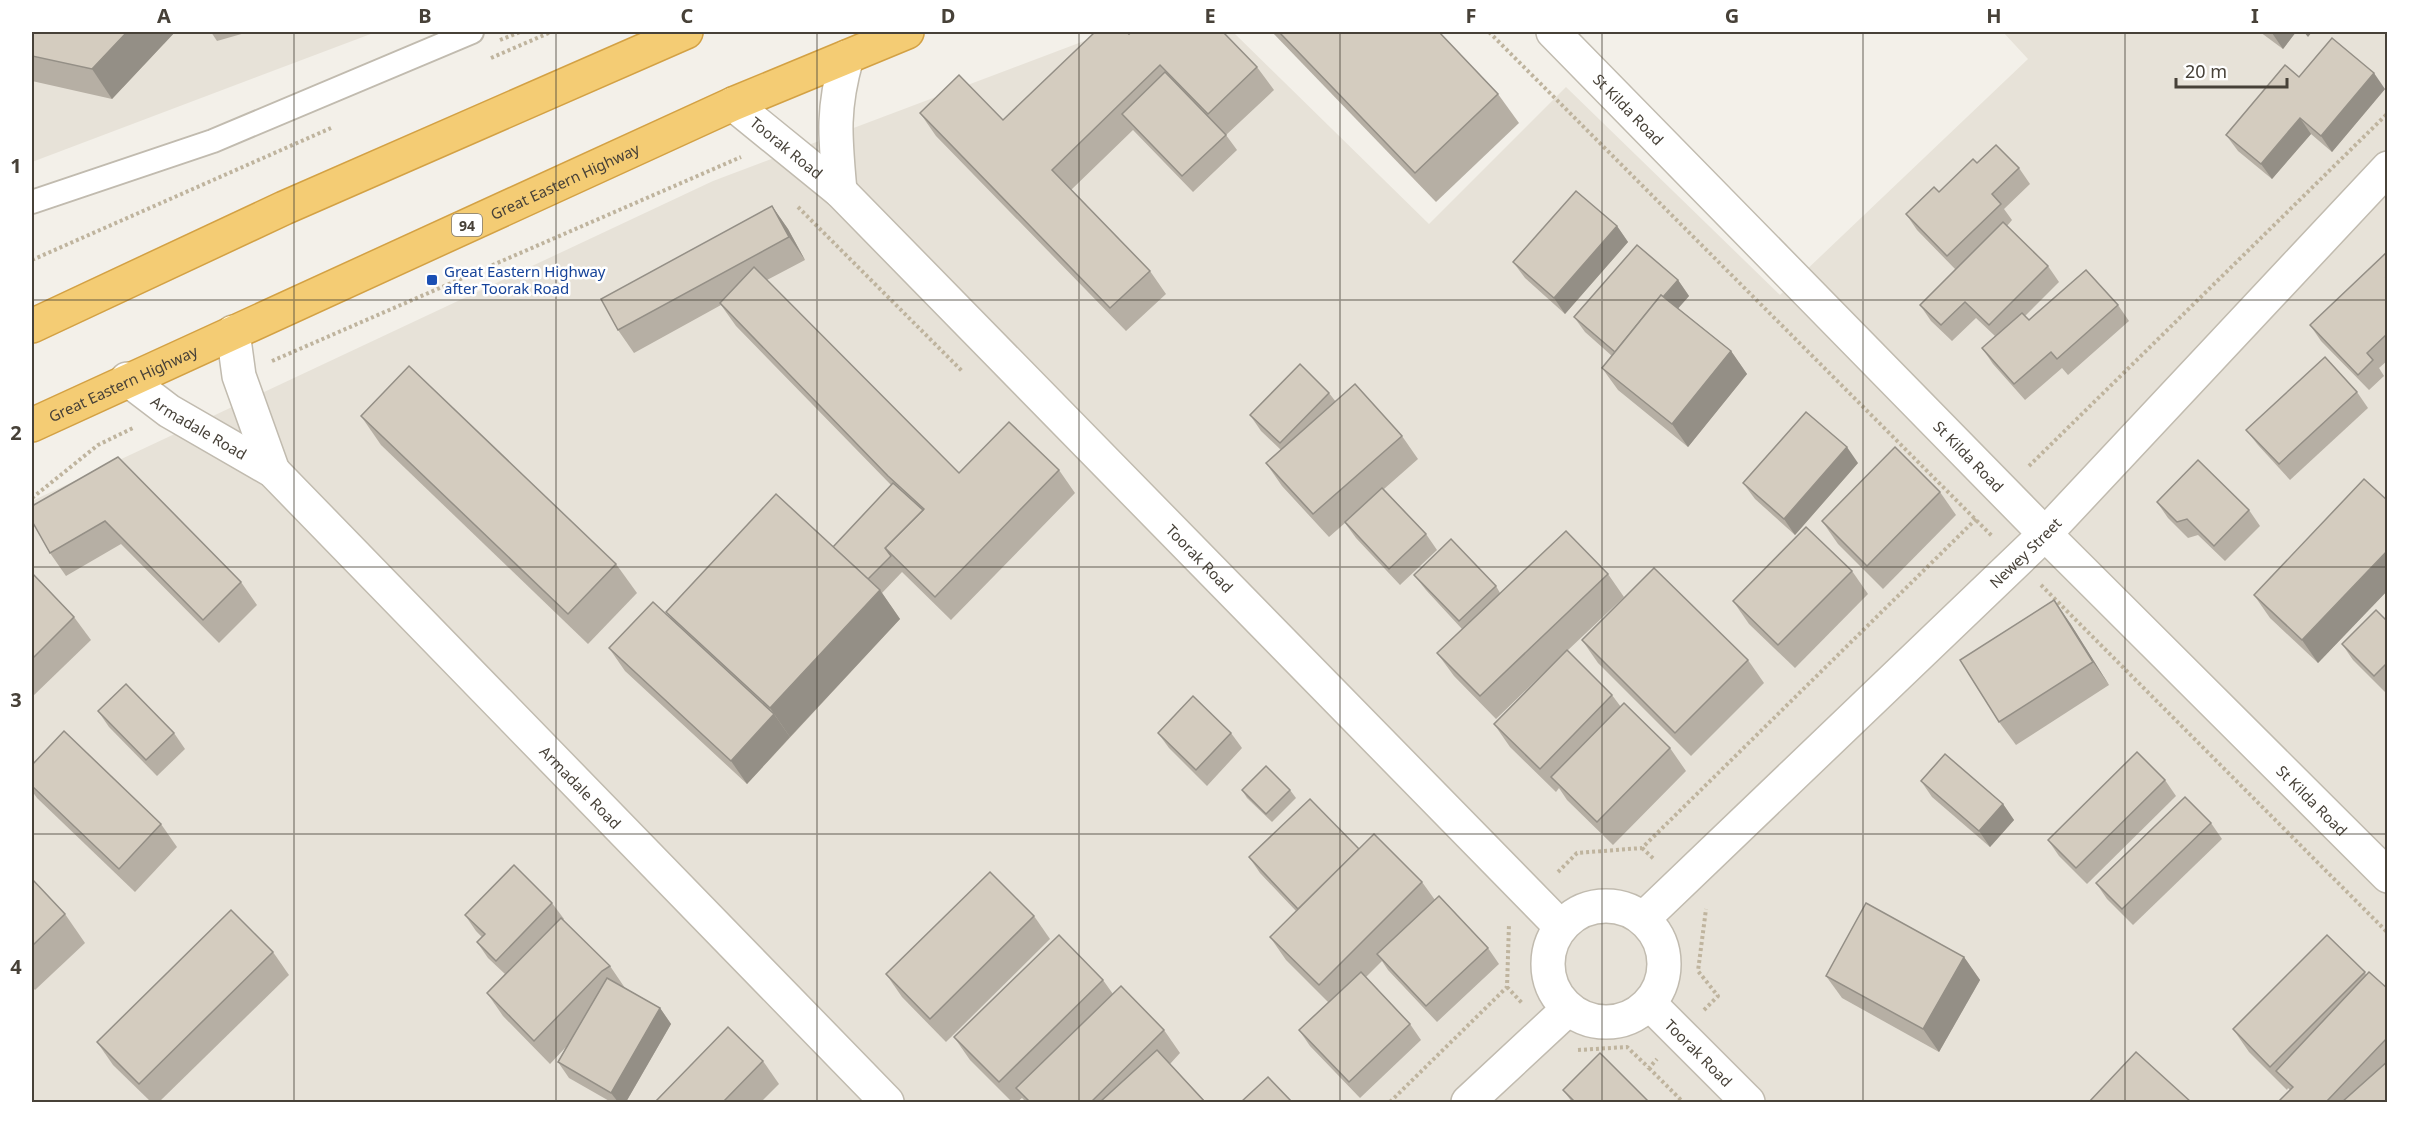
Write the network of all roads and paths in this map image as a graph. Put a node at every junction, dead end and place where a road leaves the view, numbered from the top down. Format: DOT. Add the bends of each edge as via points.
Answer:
graph roads {
  1 [pos="472,32"];
  2 [pos="520,32"];
  3 [pos="551,32"];
  4 [pos="684,32"];
  5 [pos="906,32"];
  6 [pos="1489,32"];
  7 [pos="1553,32"];
  8 [pos="490,45"];
  9 [pos="847,57"];
  10 [pos="487,60"];
  11 [pos="733,104"];
  12 [pos="2388,113"];
  13 [pos="336,126"];
  14 [pos="747,155"];
  15 [pos="2388,168"];
  16 [pos="840,190"];
  17 [pos="32,202"];
  18 [pos="797,205"];
  19 [pos="32,260"];
  20 [pos="32,326"];
  21 [pos="233,332"];
  22 [pos="965,374"];
  23 [pos="239,376"];
  24 [pos="127,379"];
  25 [pos="170,411"];
  26 [pos="32,425"];
  27 [pos="273,471"];
  28 [pos="2003,492"];
  29 [pos="32,498"];
  30 [pos="1976,519"];
  31 [pos="2045,534"];
  32 [pos="2017,561"];
  33 [pos="2388,876"];
  34 [pos="1532,898"];
  35 [pos="1644,918"];
  36 [pos="1560,926"];
  37 [pos="2388,933"];
  38 [pos="1650,1004"];
  39 [pos="1567,1010"];
  40 [pos="1649,1068"];
  41 [pos="887,1102"];
  42 [pos="1390,1102"];
  43 [pos="1468,1102"];
  44 [pos="1683,1102"];
  45 [pos="1748,1102"];
  1 -- 17 [label="lane" via="213,141"];
  2 -- 8 [label="path"];
  3 -- 10 [label="path"];
  4 -- 20 [label="highway" via="284,208"];
  5 -- 9 [label="highway, Great Eastern Highway / 94"];
  6 -- 30 [label="path"];
  7 -- 28 [label="street, St Kilda Road"];
  9 -- 11 [label="highway, Great Eastern Highway / 94"];
  9 -- 16 [label="street, Toorak Road" via="834,122"];
  11 -- 16 [label="street, Toorak Road"];
  11 -- 21 [label="highway, Great Eastern Highway / 94"];
  12 -- 28 [label="path"];
  13 -- 19 [label="path"];
  14 -- 23 [label="path"];
  15 -- 31 [label="street, Newey Street"];
  16 -- 34 [label="street, Toorak Road"];
  18 -- 22 [label="path"];
  21 -- 23 [label="street, Armadale Road"];
  21 -- 24 [label="highway, Great Eastern Highway / 94"];
  23 -- 27 [label="street, Armadale Road"];
  24 -- 25 [label="street, Armadale Road"];
  24 -- 26 [label="highway, Great Eastern Highway / 94"];
  25 -- 27 [label="street, Armadale Road"];
  25 -- 29 [label="path" via="98,446"];
  27 -- 41 [label="street, Armadale Road"];
  28 -- 30 [label="path"];
  28 -- 31 [label="street, St Kilda Road"];
  30 -- 32 [label="path"];
  30 -- 34 [label="path" via="1642,849 1577,853"];
  31 -- 32 [label="street, Newey Street"];
  31 -- 33 [label="street, St Kilda Road"];
  32 -- 35 [label="street, Newey Street"];
  32 -- 37 [label="path"];
  34 -- 36 [label="street, Toorak Road"];
  34 -- 42 [label="path" via="1509,921 1507,987"];
  35 -- 36 [label="street" via="1611,905 1578,912"];
  35 -- 38 [label="street" via="1660,940 1665,974"];
  36 -- 39 [label="street" via="1547,957 1552,989"];
  38 -- 39 [label="street" via="1631,1018 1597,1023"];
  38 -- 45 [label="street, Toorak Road"];
  39 -- 43 [label="street"];
  40 -- 44 [label="path"];
}
